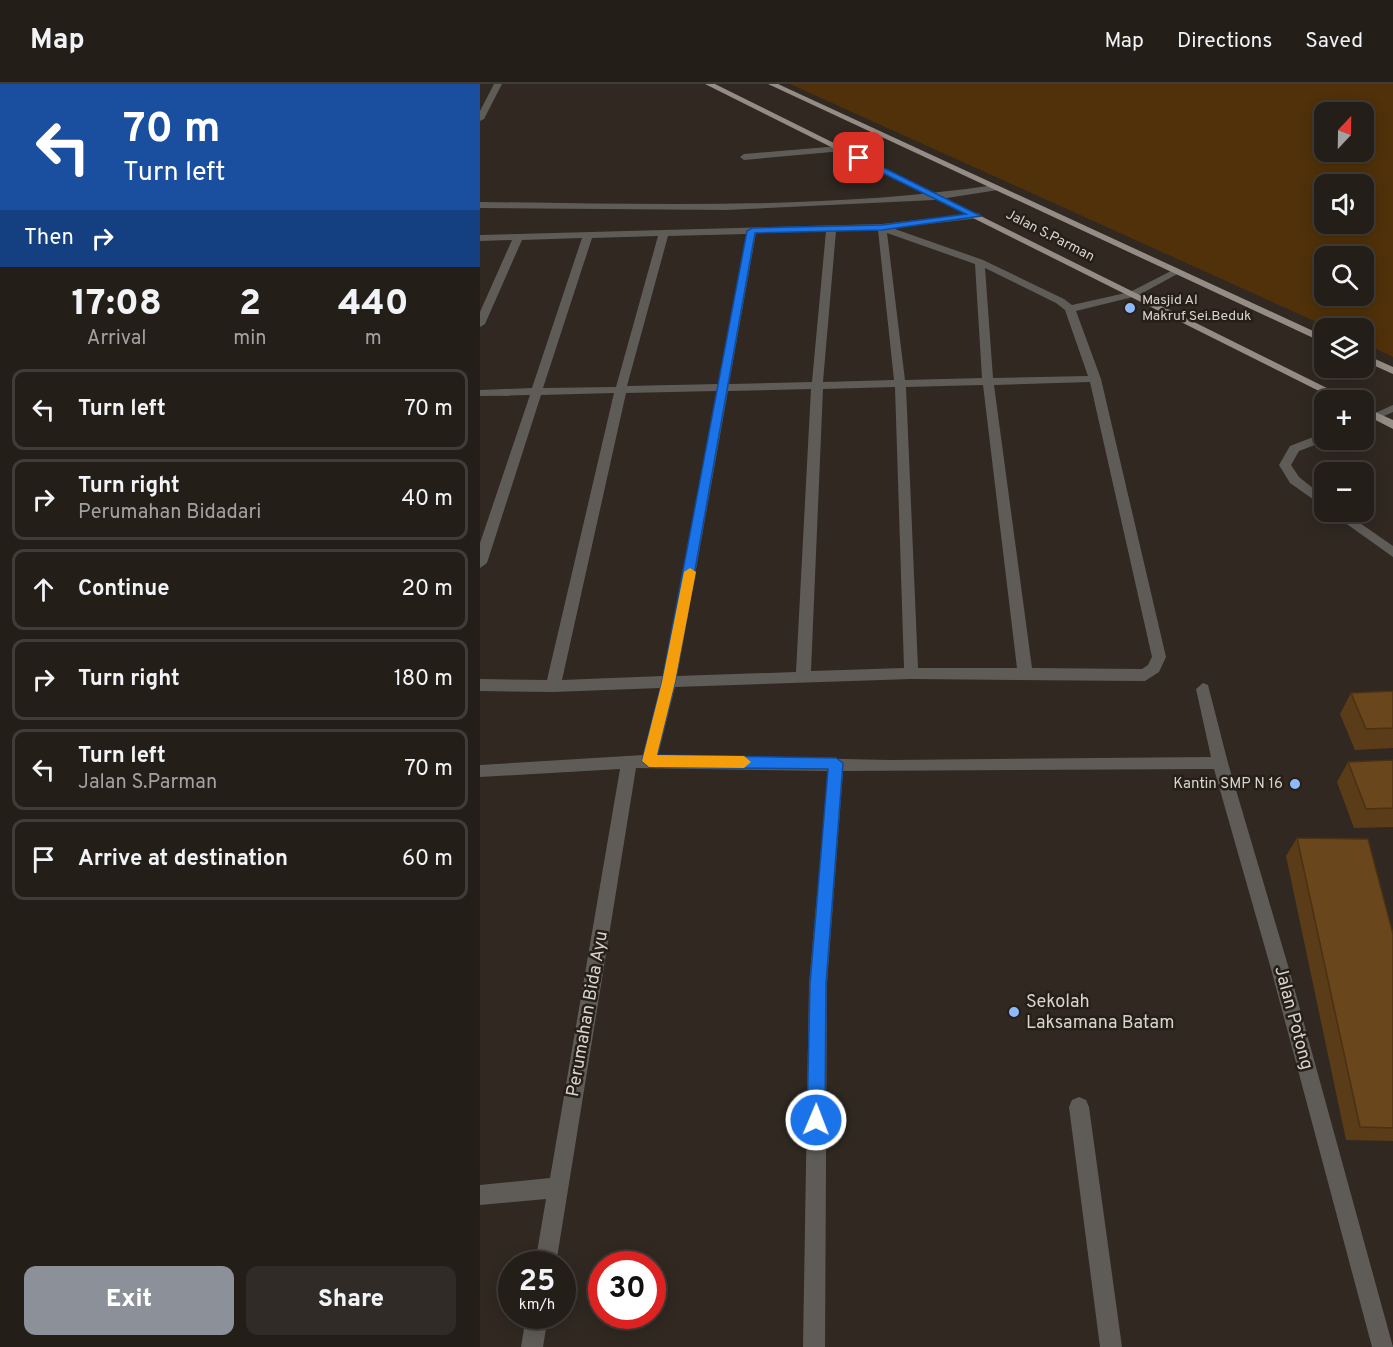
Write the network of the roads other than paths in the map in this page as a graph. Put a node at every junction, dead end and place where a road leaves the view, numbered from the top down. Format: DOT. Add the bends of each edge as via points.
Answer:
graph roads {
  1 [pos="498,84"];
  2 [pos="709,84"];
  3 [pos="772,84"];
  4 [pos="480,119"];
  5 [pos="840,149"];
  6 [pos="744,156"];
  7 [pos="995,188"];
  8 [pos="934,196"];
  9 [pos="480,206"];
  10 [pos="977,216"];
  11 [pos="882,227"];
  12 [pos="831,229"];
  13 [pos="752,231"];
  14 [pos="664,233"];
  15 [pos="588,235"];
  16 [pos="480,238"];
  17 [pos="518,238"];
  18 [pos="980,262"];
  19 [pos="1176,272"];
  20 [pos="1132,294"];
  21 [pos="1070,309"];
  22 [pos="480,324"];
  23 [pos="1314,335"];
  24 [pos="1374,362"];
  25 [pos="1393,371"];
  26 [pos="1095,379"];
  27 [pos="988,381"];
  28 [pos="900,384"];
  29 [pos="817,387"];
  30 [pos="621,389"];
  31 [pos="724,389"];
  32 [pos="1325,390"];
  33 [pos="537,391"];
  34 [pos="480,393"];
  35 [pos="1393,408"];
  36 [pos="1374,415"];
  37 [pos="1377,417"];
  38 [pos="1374,418"];
  39 [pos="1393,425"];
  40 [pos="1314,441"];
  41 [pos="1314,495"];
  42 [pos="1350,522"];
  43 [pos="1393,552"];
  44 [pos="480,563"];
  45 [pos="1025,672"];
  46 [pos="911,673"];
  47 [pos="803,677"];
  48 [pos="669,682"];
  49 [pos="480,685"];
  50 [pos="553,686"];
  51 [pos="1203,689"];
  52 [pos="649,761"];
  53 [pos="629,763"];
  54 [pos="836,763"];
  55 [pos="1220,763"];
  56 [pos="480,771"];
  57 [pos="1079,1107"];
  58 [pos="558,1188"];
  59 [pos="480,1195"];
  60 [pos="548,1251"];
  61 [pos="535,1329"];
  62 [pos="532,1347"];
  63 [pos="814,1347"];
  64 [pos="1111,1347"];
  65 [pos="1383,1347"];
  1 -- 4 [label="street"];
  2 -- 5 [label="main road, Jalan S.Parman"];
  3 -- 7 [label="main road, Jalan S.Parman"];
  5 -- 6 [label="street"];
  5 -- 8 [label="main road, Jalan S.Parman"];
  7 -- 8 [label="street"];
  7 -- 19 [label="main road, Jalan S.Parman"];
  8 -- 9 [label="street" via="726,207"];
  8 -- 10 [label="main road, Jalan S.Parman"];
  10 -- 11 [label="street"];
  10 -- 20 [label="main road, Jalan S.Parman"];
  11 -- 12 [label="street"];
  11 -- 18 [label="street"];
  11 -- 28 [label="street"];
  12 -- 13 [label="street"];
  12 -- 29 [label="street"];
  13 -- 14 [label="street"];
  13 -- 31 [label="street"];
  14 -- 15 [label="street"];
  14 -- 30 [label="street"];
  15 -- 17 [label="street"];
  15 -- 33 [label="street"];
  16 -- 17 [label="street"];
  17 -- 22 [label="street"];
  18 -- 21 [label="street"];
  18 -- 27 [label="street"];
  19 -- 20 [label="street"];
  19 -- 23 [label="main road, Jalan S.Parman"];
  20 -- 21 [label="street"];
  20 -- 32 [label="main road, Jalan S.Parman"];
  21 -- 26 [label="street"];
  24 -- 25 [label="main road"];
  26 -- 27 [label="street"];
  26 -- 45 [label="street" via="1159,657 1145,675"];
  27 -- 28 [label="street"];
  27 -- 45 [label="street"];
  28 -- 29 [label="street"];
  28 -- 46 [label="street"];
  29 -- 31 [label="street"];
  29 -- 47 [label="street"];
  30 -- 31 [label="street"];
  30 -- 33 [label="street"];
  30 -- 50 [label="street"];
  31 -- 48 [label="street"];
  33 -- 34 [label="street"];
  33 -- 44 [label="street"];
  35 -- 37 [label="street"];
  36 -- 37 [label="main road"];
  37 -- 38 [label="street"];
  37 -- 39 [label="main road"];
  40 -- 41 [label="street" via="1294,449 1285,465 1294,480"];
  42 -- 43 [label="street"];
  45 -- 46 [label="street"];
  46 -- 47 [label="street"];
  47 -- 48 [label="street"];
  48 -- 50 [label="street"];
  48 -- 52 [label="street"];
  49 -- 50 [label="street"];
  51 -- 55 [label="street, Jalan Potong"];
  52 -- 53 [label="street"];
  52 -- 54 [label="street"];
  53 -- 56 [label="street"];
  53 -- 58 [label="street, Perumahan Bida Ayu"];
  54 -- 55 [label="street"];
  54 -- 63 [label="street" via="818,984"];
  55 -- 65 [label="street, Jalan Potong"];
  57 -- 64 [label="street"];
  58 -- 59 [label="street"];
  58 -- 60 [label="street, Perumahan Bida Ayu"];
  61 -- 62 [label="street"];
}
